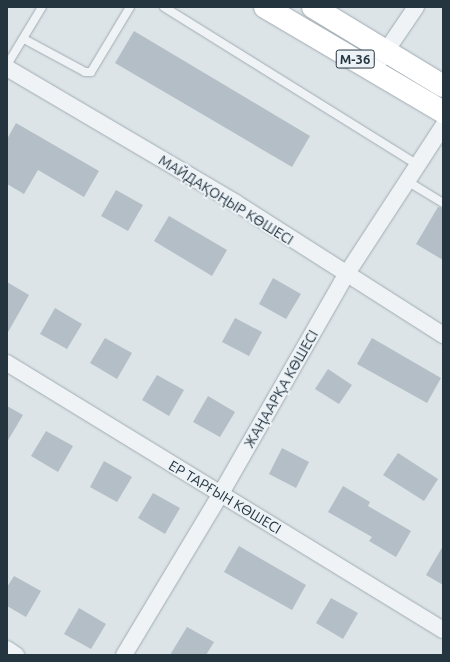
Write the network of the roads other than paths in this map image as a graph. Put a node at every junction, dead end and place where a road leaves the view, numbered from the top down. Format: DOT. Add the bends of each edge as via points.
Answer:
graph roads {
  1 [pos="42,7"];
  2 [pos="130,7"];
  3 [pos="164,7"];
  4 [pos="265,7"];
  5 [pos="313,7"];
  6 [pos="416,7"];
  7 [pos="24,39"];
  8 [pos="386,51"];
  9 [pos="7,67"];
  10 [pos="373,69"];
  11 [pos="443,86"];
  12 [pos="443,112"];
  13 [pos="443,126"];
  14 [pos="418,165"];
  15 [pos="407,181"];
  16 [pos="443,203"];
  17 [pos="346,275"];
  18 [pos="443,336"];
  19 [pos="7,364"];
  20 [pos="220,495"];
  21 [pos="443,630"];
  22 [pos="7,650"];
  23 [pos="16,655"];
  24 [pos="124,655"];
  1 -- 7 [label="lane"];
  2 -- 7 [label="lane" via="91,72 85,72"];
  3 -- 14 [label="lane"];
  4 -- 10 [label="main road, M-36"];
  5 -- 8 [label="main road, M-36"];
  6 -- 8 [label="street"];
  7 -- 9 [label="lane"];
  8 -- 10 [label="street"];
  8 -- 11 [label="main road, M-36"];
  9 -- 17 [label="street, МАЙДАҚОҢЫР КӨШЕСІ" via="236,203"];
  10 -- 12 [label="main road, M-36"];
  13 -- 14 [label="street, ЖАҢААРҚА КӨШЕСІ"];
  14 -- 15 [label="street, ЖАҢААРҚА КӨШЕСІ"];
  15 -- 16 [label="lane"];
  15 -- 17 [label="street, ЖАҢААРҚА КӨШЕСІ"];
  17 -- 18 [label="street, МАЙДАҚОҢЫР КӨШЕСІ"];
  17 -- 20 [label="street, ЖАҢААРҚА КӨШЕСІ"];
  19 -- 20 [label="street, ЕР ТАРҒЫН КӨШЕСІ"];
  20 -- 21 [label="street, ЕР ТАРҒЫН КӨШЕСІ"];
  20 -- 24 [label="street, ЖАҢААРҚА КӨШЕСІ"];
  22 -- 23 [label="street"];
}
